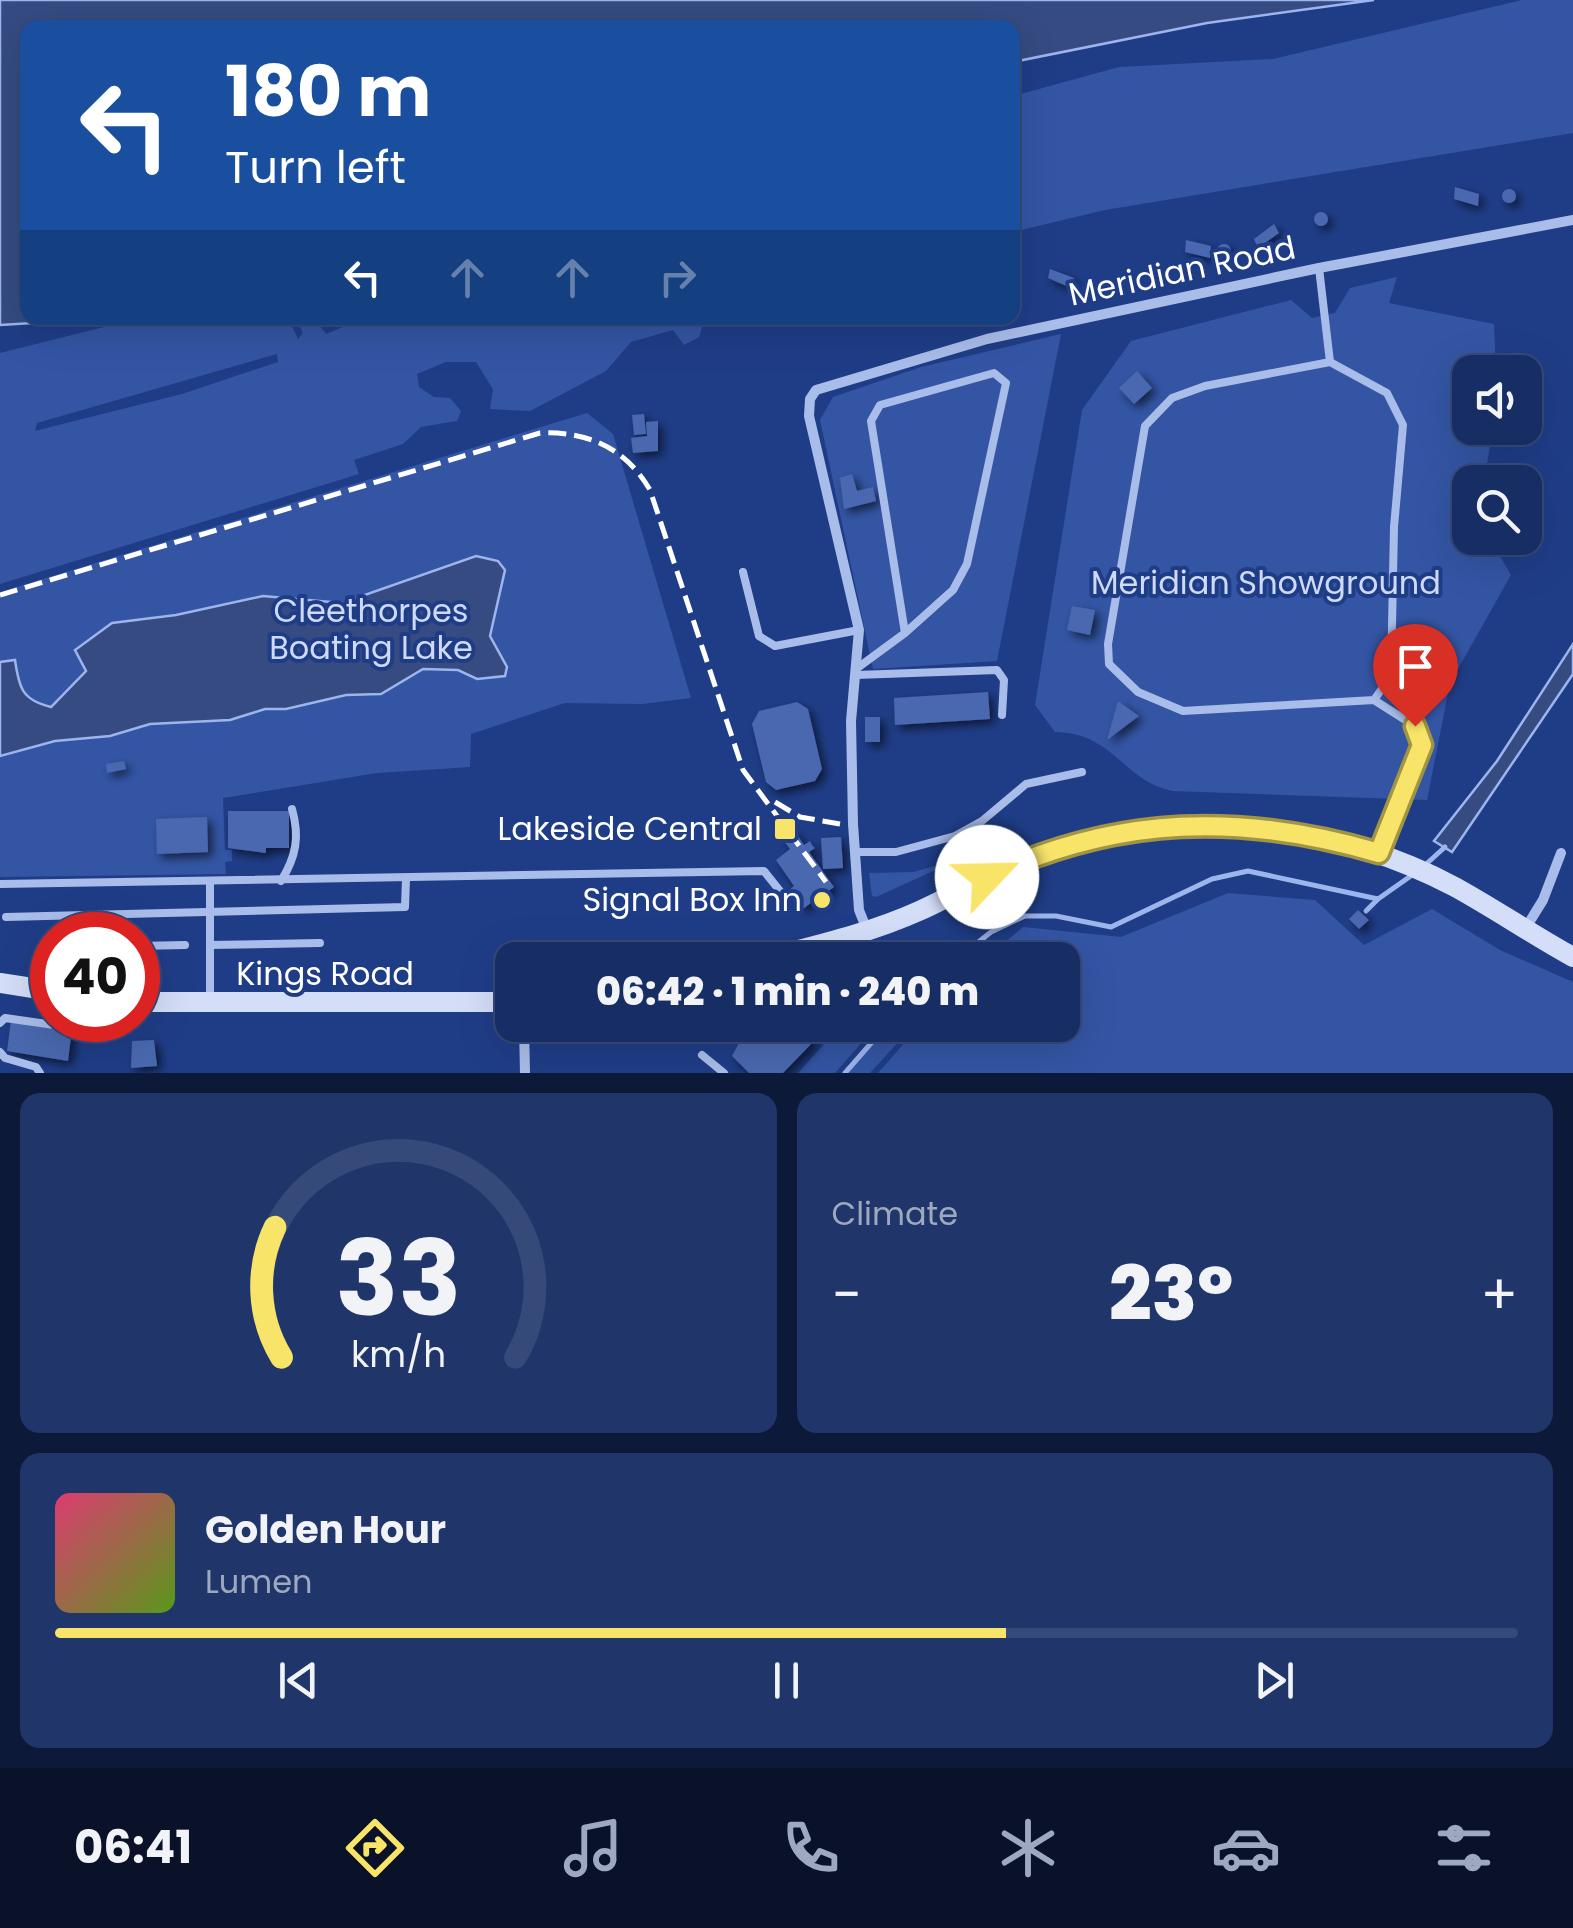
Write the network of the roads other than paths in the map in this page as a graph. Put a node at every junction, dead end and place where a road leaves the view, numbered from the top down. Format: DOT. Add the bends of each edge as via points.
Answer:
graph roads {
  1 [pos="1573,220"];
  2 [pos="1319,268"];
  3 [pos="1330,362"];
  4 [pos="743,572"];
  5 [pos="858,630"];
  6 [pos="906,633"];
  7 [pos="856,672"];
  8 [pos="1374,700"];
  9 [pos="1002,714"];
  10 [pos="1082,772"];
  11 [pos="292,809"];
  12 [pos="855,852"];
  13 [pos="1379,853"];
  14 [pos="1561,853"];
  15 [pos="406,878"];
  16 [pos="280,880"];
  17 [pos="210,882"];
  18 [pos="0,884"];
  19 [pos="780,891"];
  20 [pos="210,911"];
  21 [pos="160,912"];
  22 [pos="30,915"];
  23 [pos="6,916"];
  24 [pos="1524,930"];
  25 [pos="867,931"];
  26 [pos="826,942"];
  27 [pos="210,944"];
  28 [pos="320,944"];
  29 [pos="185,945"];
  30 [pos="160,946"];
  31 [pos="1573,957"];
  32 [pos="0,982"];
  33 [pos="30,988"];
  34 [pos="495,1002"];
  35 [pos="160,1003"];
  36 [pos="210,1004"];
  37 [pos="30,1022"];
  38 [pos="0,1023"];
  39 [pos="525,1042"];
  40 [pos="0,1052"];
  41 [pos="702,1055"];
  42 [pos="40,1073"];
  43 [pos="526,1073"];
  44 [pos="724,1073"];
  1 -- 2 [label="street, Meridian Road"];
  2 -- 3 [label="lane"];
  2 -- 5 [label="street, Meridian Road" via="986,338 816,390 809,416"];
  3 -- 8 [label="lane" via="1387,393 1403,426 1390,676"];
  3 -- 8 [label="lane" via="1204,386 1172,398 1145,426 1109,664 1138,692 1183,711"];
  4 -- 5 [label="lane" via="759,636 775,646"];
  5 -- 7 [label="street, Meridian Road"];
  6 -- 6 [label="lane" via="872,421 880,405 994,374 1006,383 968,564 953,590"];
  6 -- 7 [label="lane"];
  7 -- 9 [label="lane" via="997,670 1004,680"];
  7 -- 12 [label="street, Meridian Road"];
  8 -- 13 [label="lane" via="1415,726 1422,745"];
  10 -- 12 [label="lane" via="1036,779 955,836 896,852"];
  11 -- 16 [label="lane" via="294,858"];
  12 -- 25 [label="street, Meridian Road"];
  13 -- 24 [label="street"];
  13 -- 25 [label="street" via="1329,838 1236,825 1128,832 1048,851"];
  14 -- 24 [label="street"];
  15 -- 16 [label="lane"];
  15 -- 19 [label="lane" via="764,871"];
  15 -- 20 [label="lane" via="405,907"];
  16 -- 17 [label="lane"];
  17 -- 18 [label="lane"];
  17 -- 20 [label="lane"];
  20 -- 21 [label="lane"];
  20 -- 27 [label="lane"];
  22 -- 23 [label="lane"];
  24 -- 31 [label="street"];
  25 -- 26 [label="street"];
  27 -- 28 [label="lane"];
  27 -- 36 [label="lane"];
  29 -- 30 [label="lane"];
  32 -- 33 [label="street"];
  34 -- 36 [label="street, Kings Road"];
  35 -- 36 [label="street, Kings Road"];
  37 -- 38 [label="lane"];
  39 -- 43 [label="street"];
  40 -- 42 [label="lane"];
  41 -- 44 [label="lane"];
}
